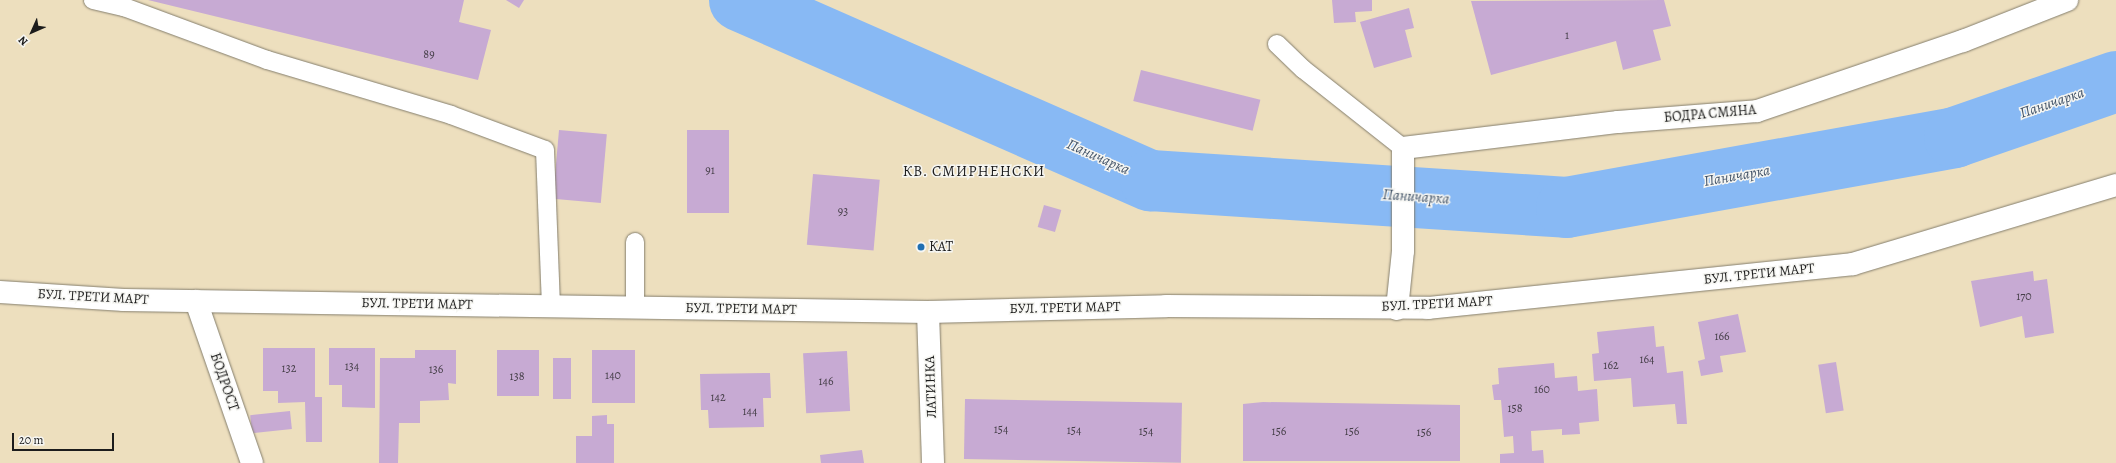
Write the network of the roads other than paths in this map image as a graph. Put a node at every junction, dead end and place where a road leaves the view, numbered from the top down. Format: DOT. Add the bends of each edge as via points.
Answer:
graph roads {
  1 [pos="93,0"];
  2 [pos="2067,0"];
  3 [pos="1277,44"];
  4 [pos="1402,157"];
  5 [pos="2116,185"];
  6 [pos="635,242"];
  7 [pos="0,292"];
  8 [pos="196,301"];
  9 [pos="551,306"];
  10 [pos="635,308"];
  11 [pos="1397,309"];
  12 [pos="928,312"];
  13 [pos="252,463"];
  14 [pos="933,463"];
  1 -- 9 [label="lane" via="124,7 267,60 451,115 545,150"];
  2 -- 4 [label="street, БОДРА СМЯНА" via="1963,41 1757,111 1618,122"];
  3 -- 4 [label="lane"];
  4 -- 11 [label="street" via="1403,251"];
  5 -- 11 [label="street, БУЛ. ТРЕТИ МАРТ" via="1853,264"];
  6 -- 10 [label="lane"];
  7 -- 8 [label="street, БУЛ. ТРЕТИ МАРТ"];
  8 -- 9 [label="street, БУЛ. ТРЕТИ МАРТ"];
  8 -- 13 [label="street, БОДРОСТ"];
  9 -- 10 [label="street, БУЛ. ТРЕТИ МАРТ"];
  10 -- 12 [label="street, БУЛ. ТРЕТИ МАРТ"];
  11 -- 12 [label="street, БУЛ. ТРЕТИ МАРТ" via="1302,305"];
  12 -- 14 [label="street, ЛАТИНКА"];
}
